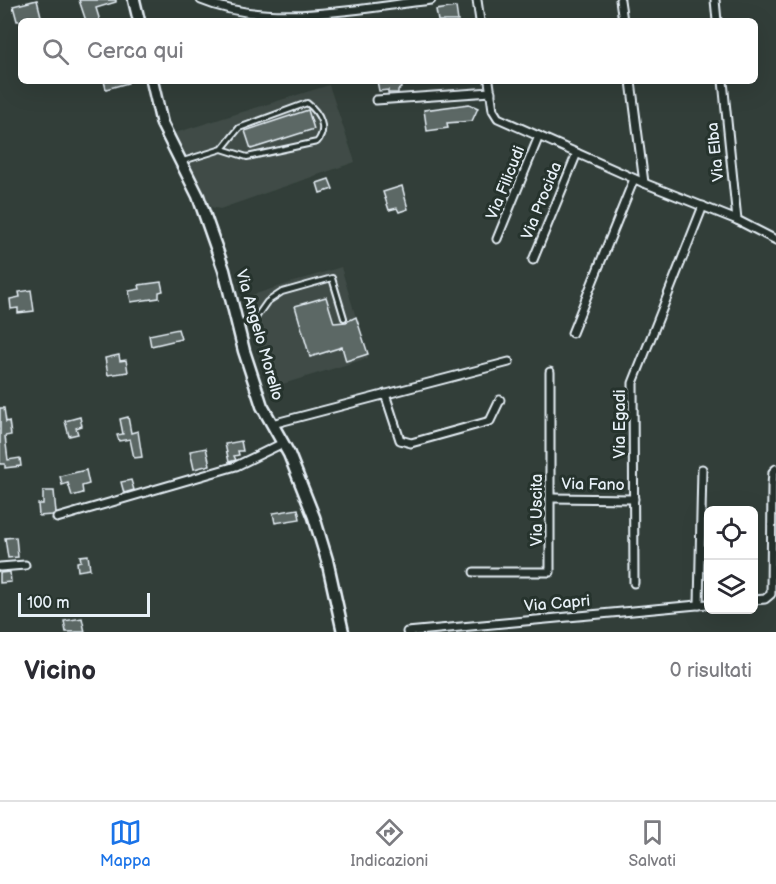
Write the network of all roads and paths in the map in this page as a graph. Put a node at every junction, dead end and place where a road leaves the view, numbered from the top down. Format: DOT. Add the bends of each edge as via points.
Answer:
graph roads {
  1 [pos="134,0"];
  2 [pos="201,0"];
  3 [pos="431,0"];
  4 [pos="477,0"];
  5 [pos="620,0"];
  6 [pos="715,0"];
  7 [pos="137,18"];
  8 [pos="480,18"];
  9 [pos="623,18"];
  10 [pos="717,18"];
  11 [pos="153,84"];
  12 [pos="490,84"];
  13 [pos="631,84"];
  14 [pos="723,84"];
  15 [pos="491,92"];
  16 [pos="376,100"];
  17 [pos="539,136"];
  18 [pos="222,149"];
  19 [pos="577,153"];
  20 [pos="180,162"];
  21 [pos="634,178"];
  22 [pos="644,183"];
  23 [pos="703,206"];
  24 [pos="737,220"];
  25 [pos="497,239"];
  26 [pos="776,240"];
  27 [pos="533,260"];
  28 [pos="344,318"];
  29 [pos="238,324"];
  30 [pos="572,333"];
  31 [pos="509,362"];
  32 [pos="550,372"];
  33 [pos="385,394"];
  34 [pos="500,400"];
  35 [pos="272,424"];
  36 [pos="283,442"];
  37 [pos="702,469"];
  38 [pos="776,469"];
  39 [pos="551,498"];
  40 [pos="634,499"];
  41 [pos="57,519"];
  42 [pos="25,565"];
  43 [pos="0,567"];
  44 [pos="474,572"];
  45 [pos="634,583"];
  46 [pos="758,600"];
  47 [pos="704,604"];
  48 [pos="699,605"];
  49 [pos="343,632"];
  50 [pos="407,632"];
  1 -- 7 [label="street"];
  2 -- 3 [label="street" via="247,12 288,15"];
  4 -- 8 [label="street"];
  5 -- 9 [label="street"];
  6 -- 10 [label="street"];
  11 -- 20 [label="street, Via Angelo Morello" via="162,124"];
  12 -- 15 [label="street"];
  13 -- 22 [label="street"];
  14 -- 24 [label="street, Via Elba"];
  15 -- 16 [label="street"];
  15 -- 17 [label="street" via="498,118"];
  17 -- 19 [label="street"];
  17 -- 25 [label="street, Via Filicudi"];
  18 -- 18 [label="lane" via="239,128 307,104 320,117 323,128 317,142 247,157"];
  18 -- 20 [label="lane"];
  19 -- 21 [label="street"];
  19 -- 27 [label="street, Via Procida"];
  20 -- 29 [label="street, Via Angelo Morello" via="198,196"];
  21 -- 22 [label="street"];
  21 -- 30 [label="street"];
  22 -- 23 [label="street"];
  23 -- 24 [label="street"];
  23 -- 40 [label="street, Via Egadi" via="633,383"];
  24 -- 26 [label="street"];
  28 -- 29 [label="lane" via="332,278 282,292 267,302 255,319"];
  29 -- 35 [label="street, Via Angelo Morello" via="262,406"];
  31 -- 33 [label="street"];
  32 -- 39 [label="street, Via Uscita"];
  33 -- 34 [label="street" via="400,440 411,443 490,421"];
  33 -- 35 [label="street"];
  35 -- 36 [label="street, Via Angelo Morello"];
  36 -- 41 [label="street" via="236,466"];
  36 -- 49 [label="street, Via Angelo Morello" via="320,535"];
  37 -- 48 [label="street"];
  38 -- 46 [label="street" via="772,486 771,594"];
  39 -- 40 [label="street, Via Fano"];
  39 -- 44 [label="street, Via Uscita" via="550,572"];
  40 -- 45 [label="street, Via Egadi"];
  42 -- 43 [label="street"];
  47 -- 48 [label="street, Via Capri"];
  48 -- 50 [label="street, Via Capri"];
}
